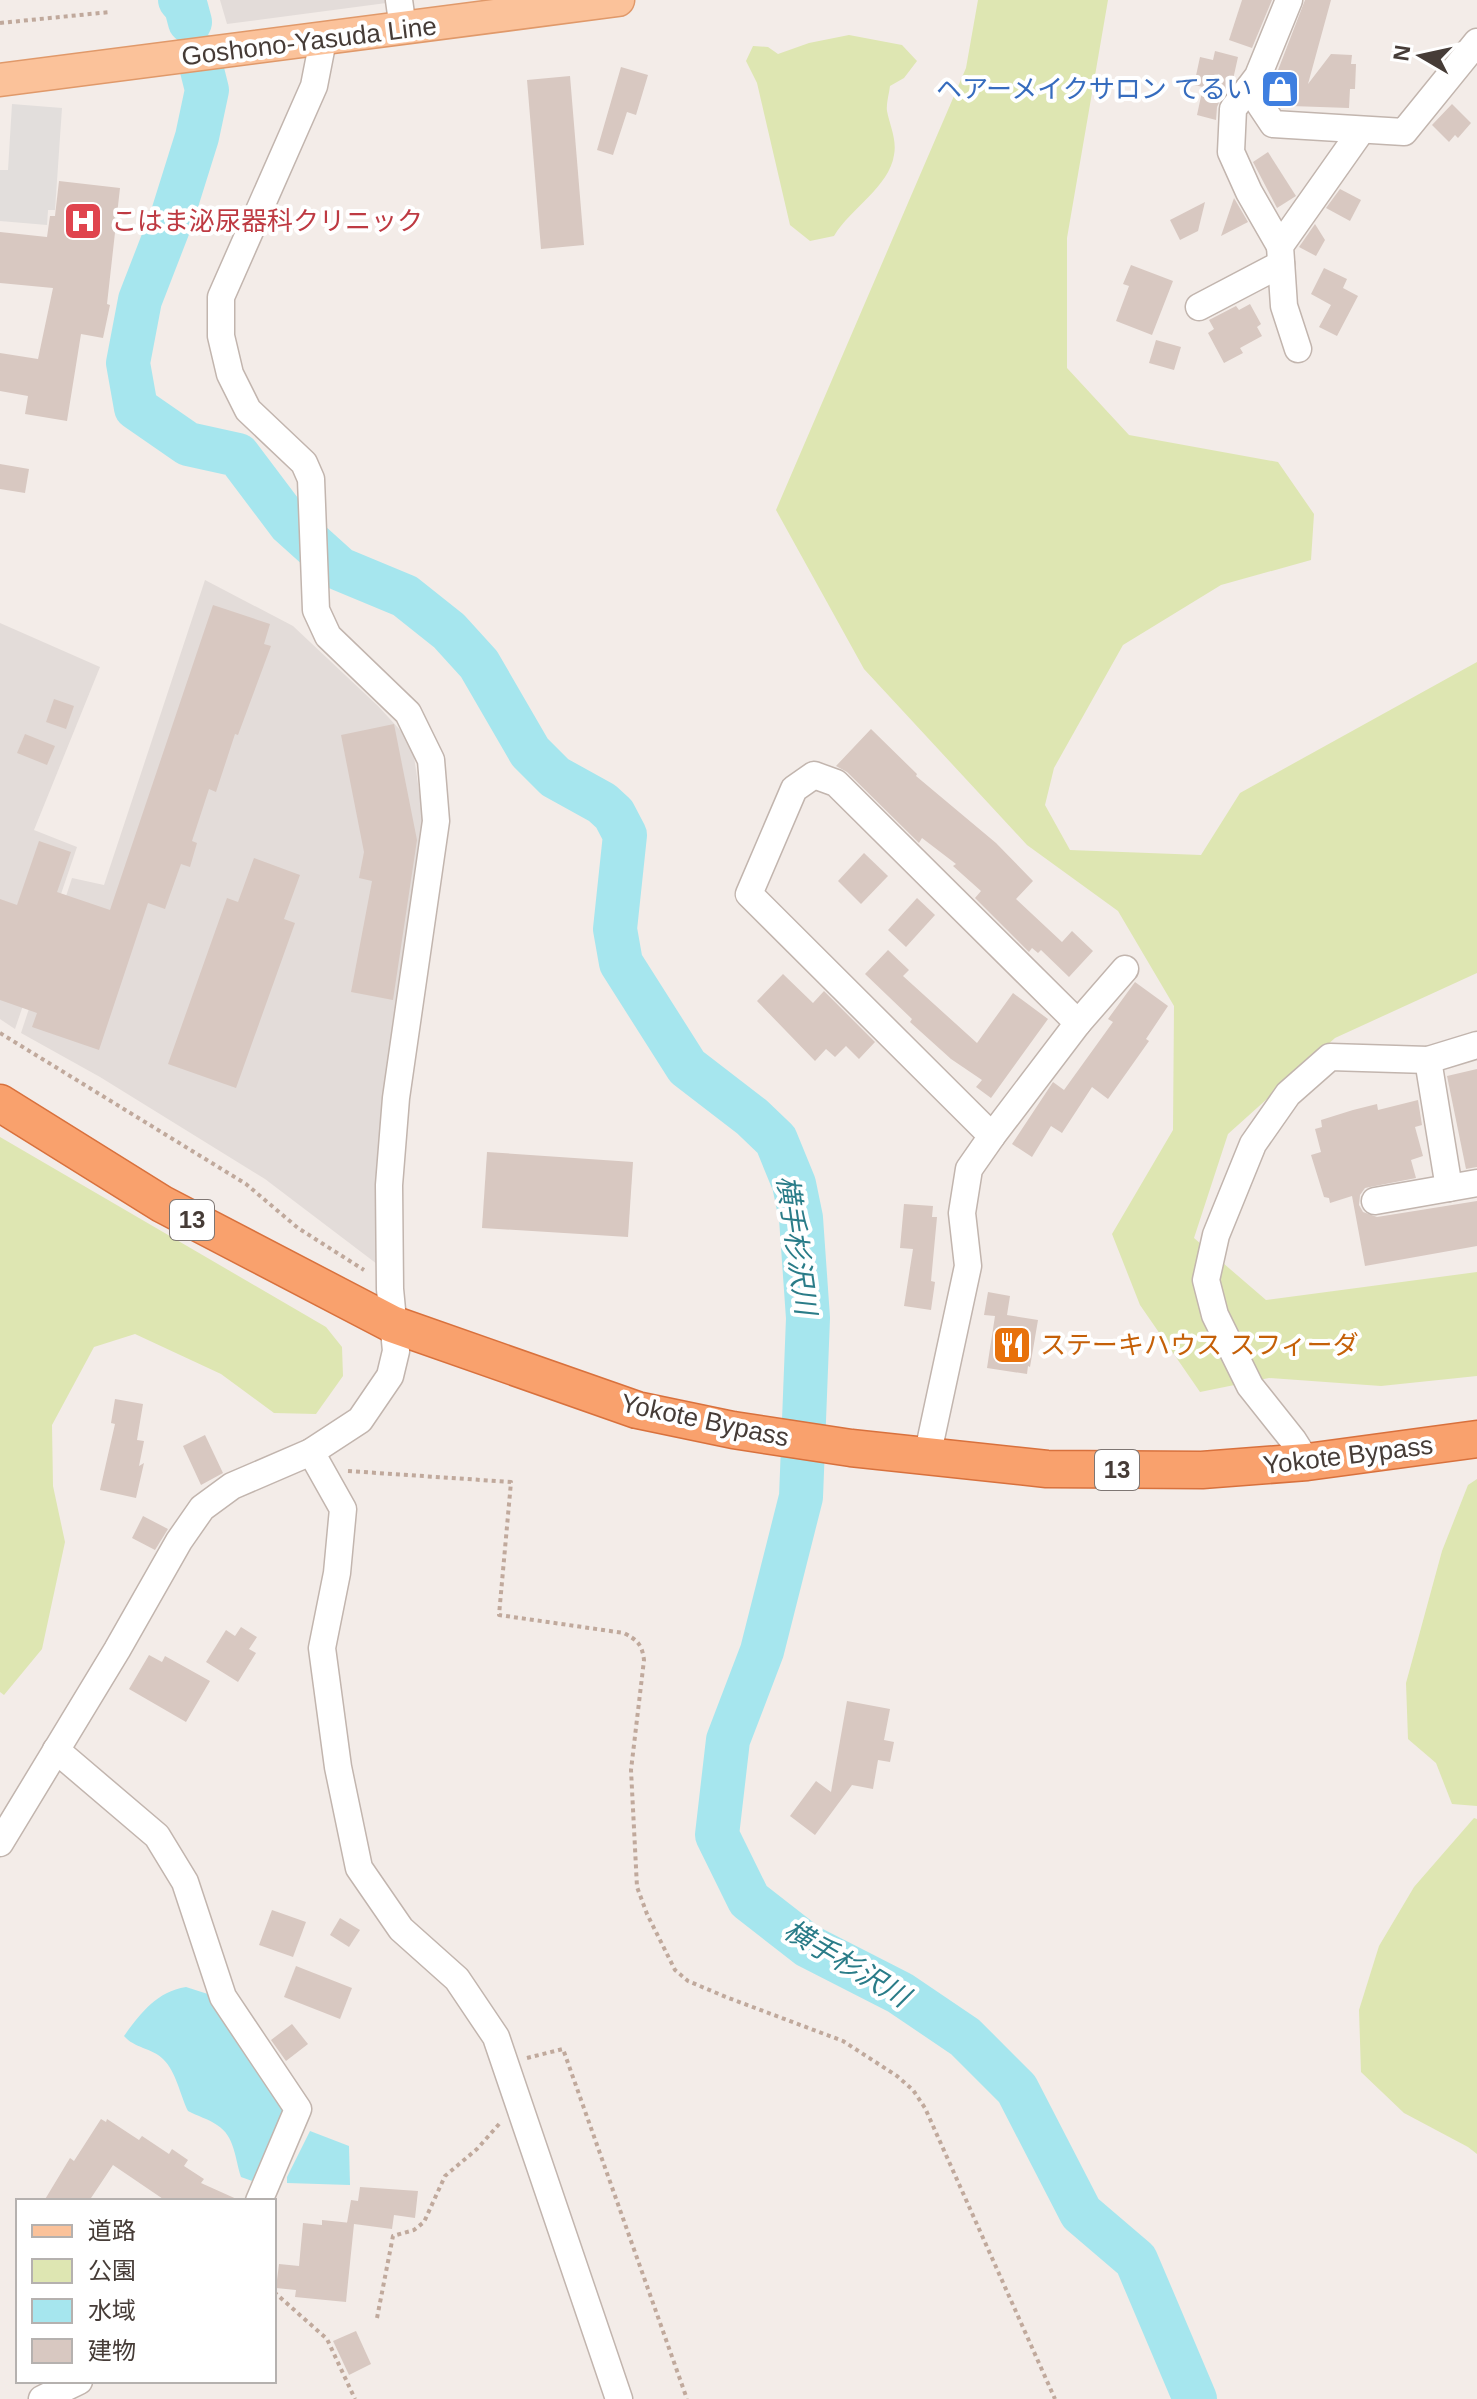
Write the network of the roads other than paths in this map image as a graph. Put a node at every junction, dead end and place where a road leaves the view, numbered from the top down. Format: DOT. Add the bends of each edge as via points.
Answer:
graph roads {
  1 [pos="618,0"];
  2 [pos="1289,0"];
  3 [pos="401,15"];
  4 [pos="323,40"];
  5 [pos="1477,42"];
  6 [pos="0,80"];
  7 [pos="1249,88"];
  8 [pos="1361,131"];
  9 [pos="1280,255"];
  10 [pos="1199,307"];
  11 [pos="1298,349"];
  12 [pos="1125,969"];
  13 [pos="1078,1023"];
  14 [pos="1477,1045"];
  15 [pos="1428,1060"];
  16 [pos="0,1103"];
  17 [pos="992,1136"];
  18 [pos="1477,1183"];
  19 [pos="1449,1188"];
  20 [pos="1375,1201"];
  21 [pos="391,1308"];
  22 [pos="1477,1439"];
  23 [pos="927,1457"];
  24 [pos="316,1462"];
  25 [pos="1307,1462"];
  26 [pos="56,1750"];
  27 [pos="0,1843"];
  28 [pos="260,2199"];
  29 [pos="75,2383"];
  30 [pos="42,2399"];
  31 [pos="619,2399"];
  1 -- 3 [label="main road, Goshono-Yasuda Line"];
  2 -- 7 [label="street"];
  3 -- 4 [label="main road, Goshono-Yasuda Line"];
  4 -- 6 [label="main road, Goshono-Yasuda Line"];
  4 -- 21 [label="street" via="314,86 221,297 221,336 230,374 248,410 304,463 311,479 316,610 328,636 408,713 431,760 436,821 396,1098 389,1185"];
  5 -- 8 [label="street" via="1404,132"];
  7 -- 8 [label="street" via="1273,124"];
  7 -- 9 [label="street" via="1233,109 1231,152"];
  8 -- 9 [label="street"];
  9 -- 10 [label="street"];
  9 -- 11 [label="street" via="1284,306"];
  12 -- 13 [label="street"];
  13 -- 17 [label="street"];
  13 -- 17 [label="street" via="836,783 814,775 794,789 749,894"];
  14 -- 15 [label="street"];
  15 -- 19 [label="street"];
  15 -- 25 [label="street" via="1330,1057 1288,1094 1253,1144 1216,1235 1206,1280 1215,1315 1250,1386"];
  16 -- 21 [label="highway, Yokote Bypass / 13" via="162,1204"];
  17 -- 23 [label="street" via="969,1169 962,1213 968,1266"];
  18 -- 19 [label="street"];
  19 -- 20 [label="street"];
  21 -- 23 [label="highway, Yokote Bypass / 13" via="637,1410 733,1430"];
  21 -- 24 [label="street" via="396,1351 390,1376 360,1420"];
  22 -- 25 [label="highway, Yokote Bypass / 13"];
  23 -- 25 [label="highway, Yokote Bypass / 13" via="1047,1469 1202,1470"];
  24 -- 26 [label="street" via="232,1486 202,1508"];
  24 -- 31 [label="street" via="343,1509 322,1648 359,1868 401,1929 457,1979 496,2037"];
  26 -- 27 [label="street"];
  26 -- 28 [label="street" via="157,1836 185,1882 223,1997 298,2109"];
  29 -- 30 [label="street"];
}
